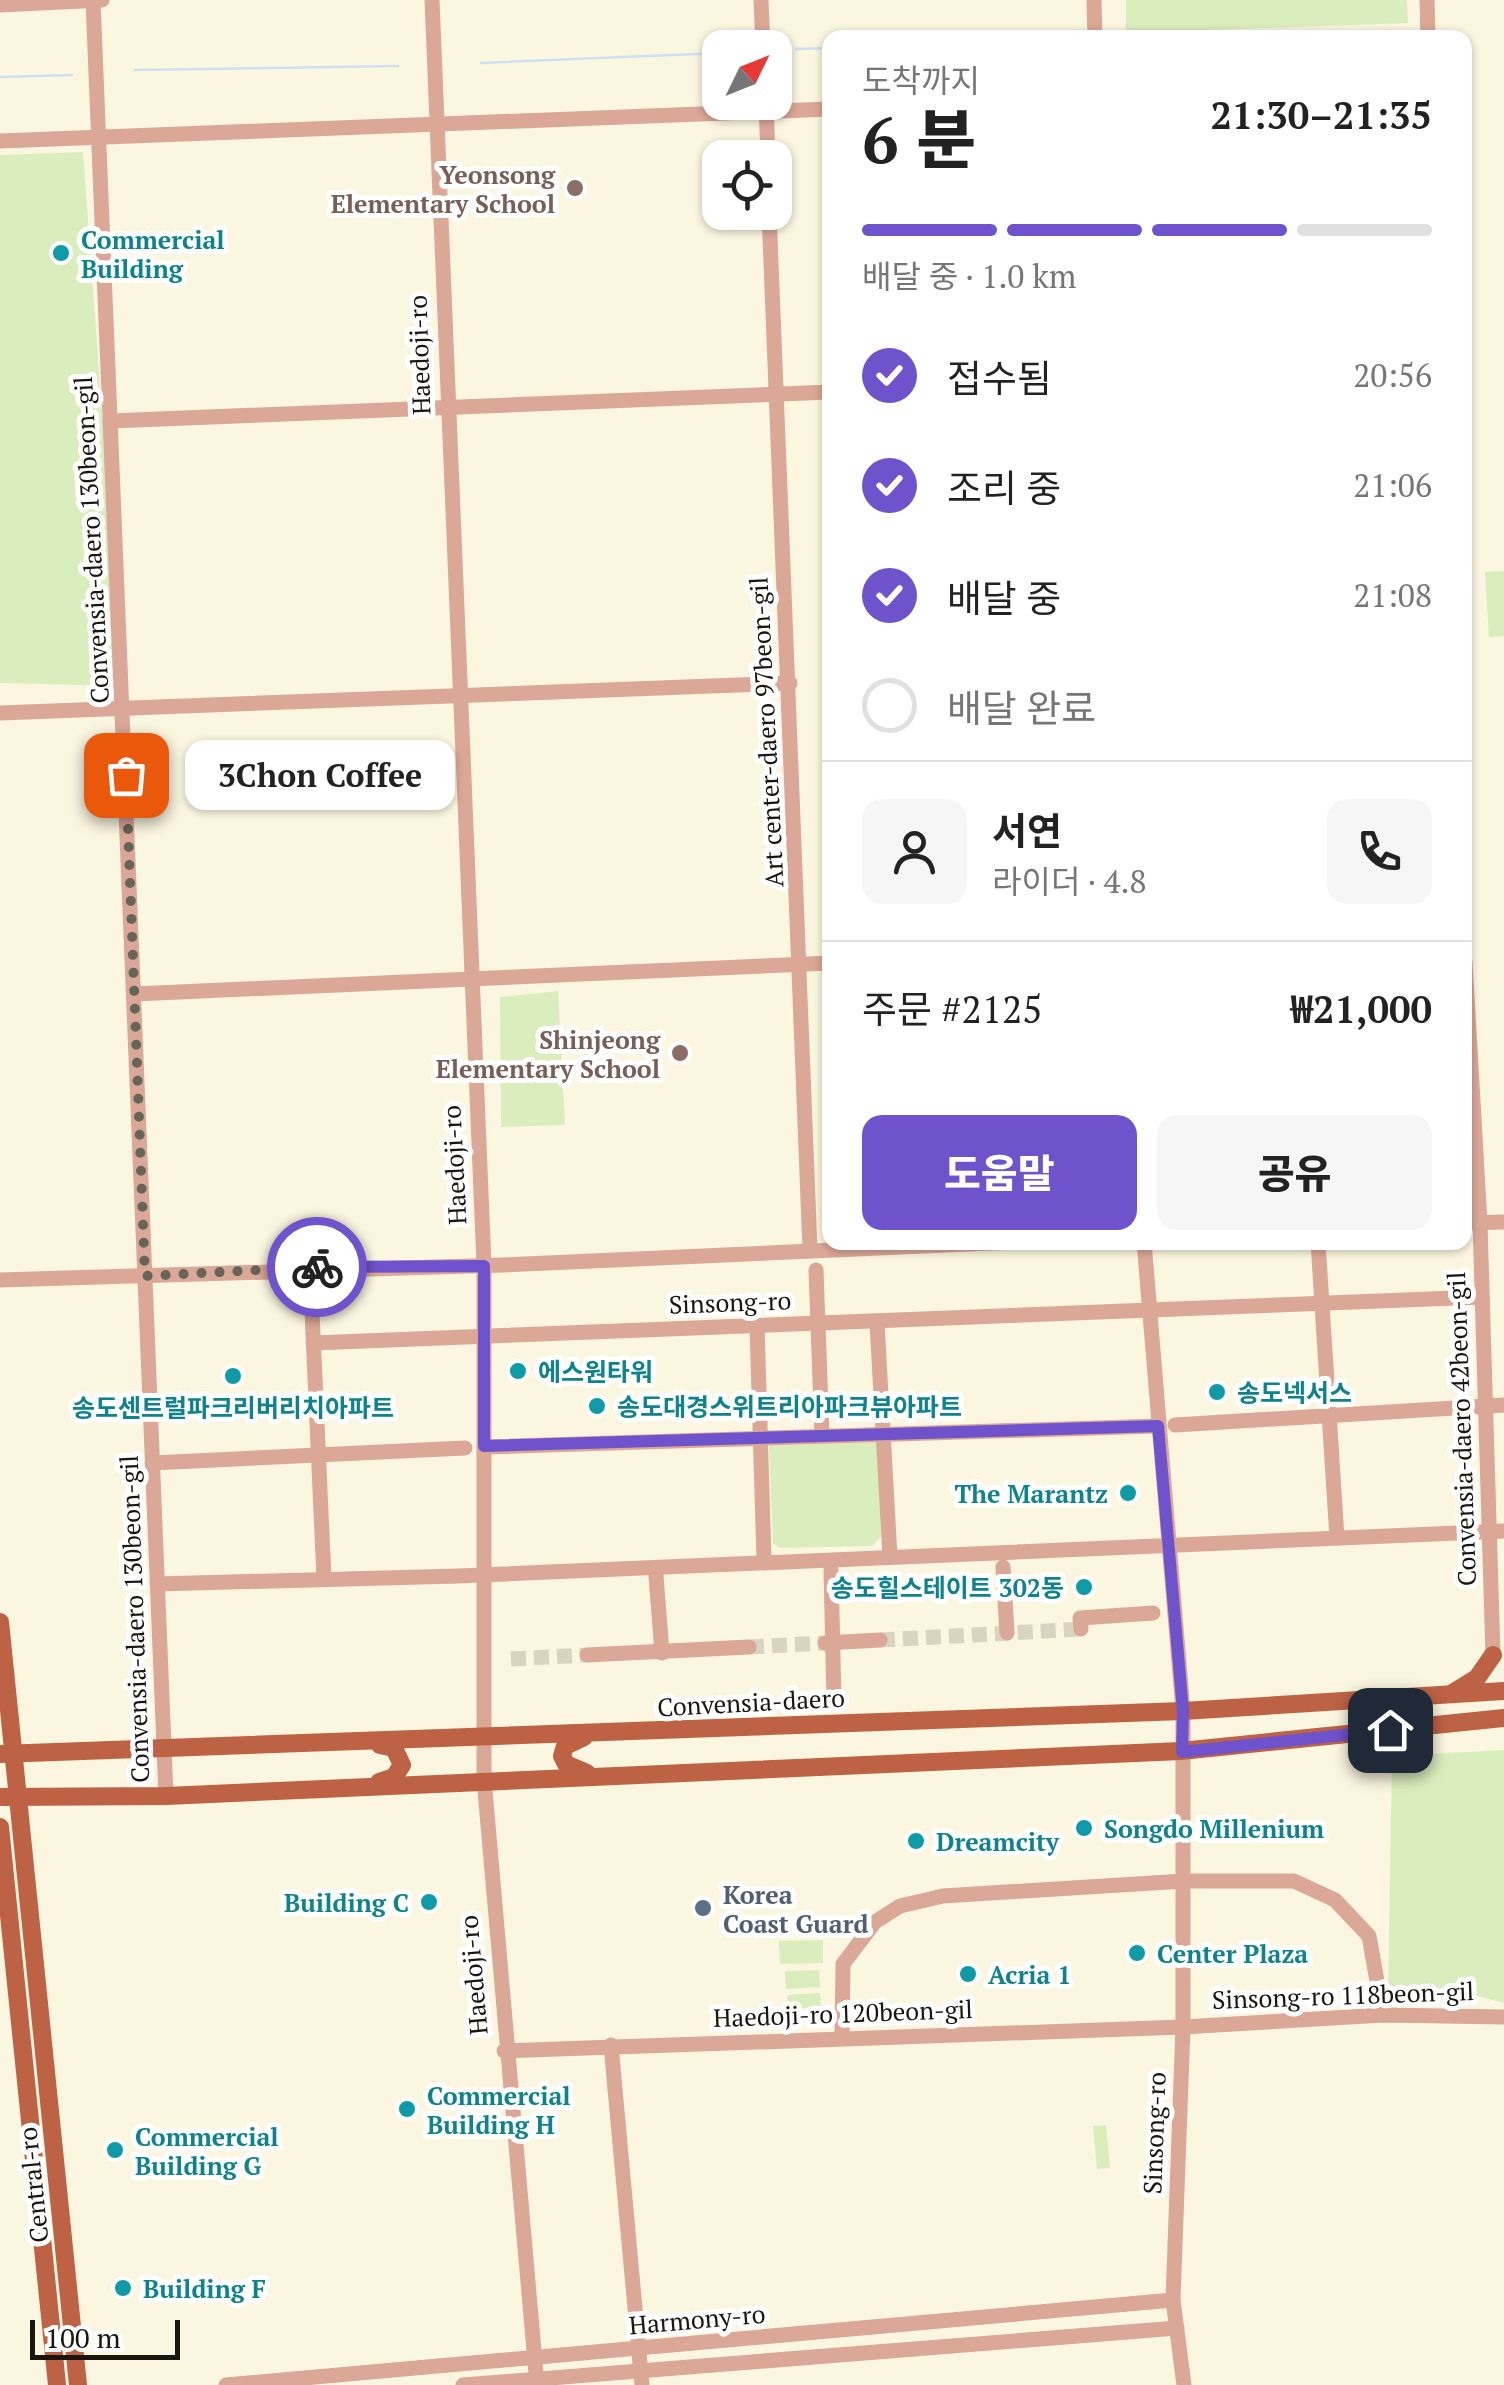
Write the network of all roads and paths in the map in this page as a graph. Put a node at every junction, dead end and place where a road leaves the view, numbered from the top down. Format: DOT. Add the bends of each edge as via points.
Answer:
graph roads {
  1 [pos="94,0"];
  2 [pos="102,0"];
  3 [pos="432,0"];
  4 [pos="761,0"];
  5 [pos="1094,0"];
  6 [pos="1426,0"];
  7 [pos="0,5"];
  8 [pos="762,30"];
  9 [pos="1096,30"];
  10 [pos="1428,30"];
  11 [pos="792,108"];
  12 [pos="822,109"];
  13 [pos="702,111"];
  14 [pos="436,127"];
  15 [pos="0,140"];
  16 [pos="98,140"];
  17 [pos="769,230"];
  18 [pos="822,392"];
  19 [pos="774,394"];
  20 [pos="446,408"];
  21 [pos="110,420"];
  22 [pos="790,683"];
  23 [pos="458,696"];
  24 [pos="124,710"];
  25 [pos="0,712"];
  26 [pos="822,963"];
  27 [pos="802,964"];
  28 [pos="470,980"];
  29 [pos="134,994"];
  30 [pos="1504,1222"];
  31 [pos="1472,1223"];
  32 [pos="810,1250"];
  33 [pos="822,1250"];
  34 [pos="1145,1250"];
  35 [pos="1318,1250"];
  36 [pos="484,1266"];
  37 [pos="310,1267"];
  38 [pos="816,1270"];
  39 [pos="145,1276"];
  40 [pos="0,1280"];
  41 [pos="1482,1297"];
  42 [pos="1321,1302"];
  43 [pos="1149,1308"];
  44 [pos="878,1323"];
  45 [pos="818,1324"];
  46 [pos="758,1326"];
  47 [pos="484,1334"];
  48 [pos="314,1343"];
  49 [pos="1504,1405"];
  50 [pos="1485,1406"];
  51 [pos="1328,1416"];
  52 [pos="1166,1426"];
  53 [pos="882,1434"];
  54 [pos="822,1436"];
  55 [pos="760,1438"];
  56 [pos="484,1446"];
  57 [pos="465,1448"];
  58 [pos="318,1455"];
  59 [pos="152,1464"];
  60 [pos="1498,1532"];
  61 [pos="1337,1538"];
  62 [pos="1168,1546"];
  63 [pos="890,1557"];
  64 [pos="764,1560"];
  65 [pos="1004,1567"];
  66 [pos="830,1570"];
  67 [pos="484,1574"];
  68 [pos="656,1576"];
  69 [pos="324,1580"];
  70 [pos="157,1584"];
  71 [pos="1154,1613"];
  72 [pos="0,1622"];
  73 [pos="1081,1629"];
  74 [pos="1007,1633"];
  75 [pos="880,1640"];
  76 [pos="825,1643"];
  77 [pos="748,1647"];
  78 [pos="662,1653"];
  79 [pos="587,1655"];
  80 [pos="1499,1662"];
  81 [pos="1504,1691"];
  82 [pos="1449,1695"];
  83 [pos="834,1701"];
  84 [pos="1183,1711"];
  85 [pos="1504,1718"];
  86 [pos="1504,1730"];
  87 [pos="598,1734"];
  88 [pos="1354,1735"];
  89 [pos="483,1739"];
  90 [pos="368,1744"];
  91 [pos="164,1749"];
  92 [pos="1182,1752"];
  93 [pos="7,1753"];
  94 [pos="597,1775"];
  95 [pos="484,1780"];
  96 [pos="374,1784"];
  97 [pos="20,1796"];
  98 [pos="166,1796"];
  99 [pos="0,1797"];
  100 [pos="0,1828"];
  101 [pos="1184,1881"];
  102 [pos="1383,2015"];
  103 [pos="1504,2017"];
  104 [pos="1183,2027"];
  105 [pos="842,2038"];
  106 [pos="611,2045"];
  107 [pos="504,2051"];
  108 [pos="1173,2300"];
  109 [pos="1177,2328"];
  110 [pos="638,2350"];
  111 [pos="534,2359"];
  112 [pos="641,2377"];
  113 [pos="536,2382"];
  114 [pos="57,2385"];
  115 [pos="78,2385"];
  116 [pos="226,2385"];
  117 [pos="463,2385"];
  118 [pos="1184,2385"];
  1 -- 2 [label="street"];
  1 -- 7 [label="street"];
  1 -- 16 [label="street, Convensia-daero 130beon-gil"];
  3 -- 14 [label="street, Haedoji-ro"];
  4 -- 8 [label="street"];
  5 -- 9 [label="street"];
  6 -- 10 [label="street"];
  11 -- 12 [label="street"];
  13 -- 14 [label="street"];
  14 -- 16 [label="street"];
  14 -- 20 [label="street, Haedoji-ro"];
  15 -- 16 [label="street"];
  16 -- 21 [label="street, Convensia-daero 130beon-gil"];
  17 -- 19 [label="street, Art center-daero 97beon-gil"];
  18 -- 19 [label="street"];
  19 -- 20 [label="street"];
  19 -- 22 [label="street, Art center-daero 97beon-gil"];
  20 -- 21 [label="street"];
  20 -- 23 [label="street, Haedoji-ro"];
  21 -- 24 [label="street, Convensia-daero 130beon-gil"];
  22 -- 23 [label="street"];
  22 -- 27 [label="street, Art center-daero 97beon-gil"];
  23 -- 24 [label="street"];
  23 -- 28 [label="street, Haedoji-ro"];
  24 -- 25 [label="street"];
  24 -- 29 [label="street, Convensia-daero 130beon-gil"];
  26 -- 27 [label="street"];
  27 -- 28 [label="street"];
  27 -- 32 [label="street, Art center-daero 97beon-gil"];
  28 -- 29 [label="street"];
  28 -- 36 [label="street, Haedoji-ro"];
  29 -- 39 [label="street, Convensia-daero 130beon-gil"];
  30 -- 31 [label="street"];
  31 -- 41 [label="street, Convensia-daero 42beon-gil"];
  32 -- 33 [label="street"];
  32 -- 36 [label="street"];
  34 -- 43 [label="street, Sinsong-ro"];
  35 -- 42 [label="street"];
  36 -- 37 [label="street"];
  36 -- 47 [label="street, Haedoji-ro"];
  37 -- 39 [label="street"];
  37 -- 48 [label="street"];
  38 -- 45 [label="street"];
  39 -- 40 [label="street"];
  39 -- 59 [label="street, Convensia-daero 130beon-gil"];
  41 -- 42 [label="street"];
  41 -- 50 [label="street, Convensia-daero 42beon-gil"];
  42 -- 43 [label="street"];
  42 -- 51 [label="street"];
  43 -- 44 [label="street, Sinsong-ro"];
  43 -- 52 [label="street, Sinsong-ro"];
  44 -- 45 [label="street, Sinsong-ro"];
  44 -- 53 [label="street"];
  45 -- 46 [label="street, Sinsong-ro"];
  45 -- 54 [label="street"];
  46 -- 47 [label="street, Sinsong-ro"];
  46 -- 55 [label="street"];
  47 -- 48 [label="street, Sinsong-ro"];
  47 -- 56 [label="street, Haedoji-ro"];
  48 -- 58 [label="street"];
  49 -- 50 [label="street"];
  50 -- 51 [label="street"];
  50 -- 60 [label="street, Convensia-daero 42beon-gil"];
  51 -- 52 [label="street"];
  51 -- 61 [label="street"];
  52 -- 53 [label="street"];
  52 -- 62 [label="street, Sinsong-ro"];
  53 -- 54 [label="street"];
  53 -- 63 [label="street"];
  54 -- 55 [label="street"];
  55 -- 56 [label="street"];
  55 -- 64 [label="street"];
  56 -- 67 [label="street, Haedoji-ro"];
  57 -- 58 [label="street"];
  58 -- 59 [label="street"];
  58 -- 69 [label="street"];
  59 -- 70 [label="street, Convensia-daero 130beon-gil"];
  60 -- 61 [label="street"];
  60 -- 80 [label="street, Convensia-daero 42beon-gil"];
  61 -- 62 [label="street"];
  62 -- 63 [label="street"];
  62 -- 84 [label="street, Sinsong-ro"];
  63 -- 64 [label="street"];
  64 -- 67 [label="street"];
  65 -- 74 [label="street"];
  66 -- 83 [label="street"];
  67 -- 69 [label="street"];
  67 -- 89 [label="street, Haedoji-ro"];
  68 -- 78 [label="street"];
  69 -- 70 [label="street"];
  70 -- 91 [label="street, Convensia-daero 130beon-gil"];
  71 -- 73 [label="street" via="1080,1618"];
  72 -- 93 [label="main road, Central-ro"];
  75 -- 76 [label="street"];
  77 -- 78 [label="street"];
  78 -- 79 [label="street"];
  80 -- 82 [label="main road"];
  81 -- 82 [label="main road, Convensia-daero"];
  82 -- 84 [label="main road, Convensia-daero"];
  84 -- 87 [label="main road, Convensia-daero"];
  84 -- 92 [label="street, Sinsong-ro"];
  85 -- 88 [label="main road"];
  86 -- 88 [label="main road"];
  87 -- 89 [label="main road, Convensia-daero"];
  87 -- 94 [label="main road" via="574,1740 562,1753 566,1764"];
  88 -- 92 [label="main road"];
  89 -- 90 [label="main road, Convensia-daero"];
  89 -- 95 [label="street, Haedoji-ro"];
  90 -- 91 [label="main road, Convensia-daero"];
  90 -- 96 [label="main road" via="394,1748 402,1760 394,1777"];
  91 -- 93 [label="main road, Convensia-daero"];
  91 -- 98 [label="street, Convensia-daero 130beon-gil"];
  92 -- 94 [label="main road"];
  92 -- 101 [label="street, Sinsong-ro"];
  93 -- 97 [label="main road, Central-ro"];
  94 -- 95 [label="main road"];
  95 -- 96 [label="main road"];
  95 -- 107 [label="street, Haedoji-ro"];
  96 -- 98 [label="main road"];
  97 -- 98 [label="main road"];
  97 -- 99 [label="main road"];
  97 -- 115 [label="main road, Central-ro"];
  100 -- 114 [label="main road, Central-ro"];
  101 -- 102 [label="street" via="1294,1881 1336,1900 1369,1936"];
  101 -- 104 [label="street, Sinsong-ro"];
  101 -- 105 [label="street" via="942,1896 900,1906 875,1922 843,1964"];
  102 -- 103 [label="street, Sinsong-ro 118beon-gil"];
  102 -- 104 [label="street, Sinsong-ro 118beon-gil"];
  104 -- 105 [label="street, Haedoji-ro 120beon-gil"];
  104 -- 108 [label="street, Sinsong-ro"];
  105 -- 106 [label="street, Haedoji-ro 120beon-gil"];
  106 -- 107 [label="street, Haedoji-ro 120beon-gil"];
  106 -- 110 [label="street"];
  107 -- 111 [label="street, Haedoji-ro"];
  108 -- 109 [label="street, Sinsong-ro"];
  108 -- 110 [label="street, Harmony-ro"];
  109 -- 112 [label="street, Harmony-ro"];
  109 -- 118 [label="street, Sinsong-ro"];
  110 -- 111 [label="street, Harmony-ro"];
  110 -- 112 [label="street"];
  111 -- 113 [label="street, Haedoji-ro"];
  111 -- 116 [label="street, Harmony-ro"];
  112 -- 113 [label="street, Harmony-ro"];
  113 -- 117 [label="street, Harmony-ro"];
}
